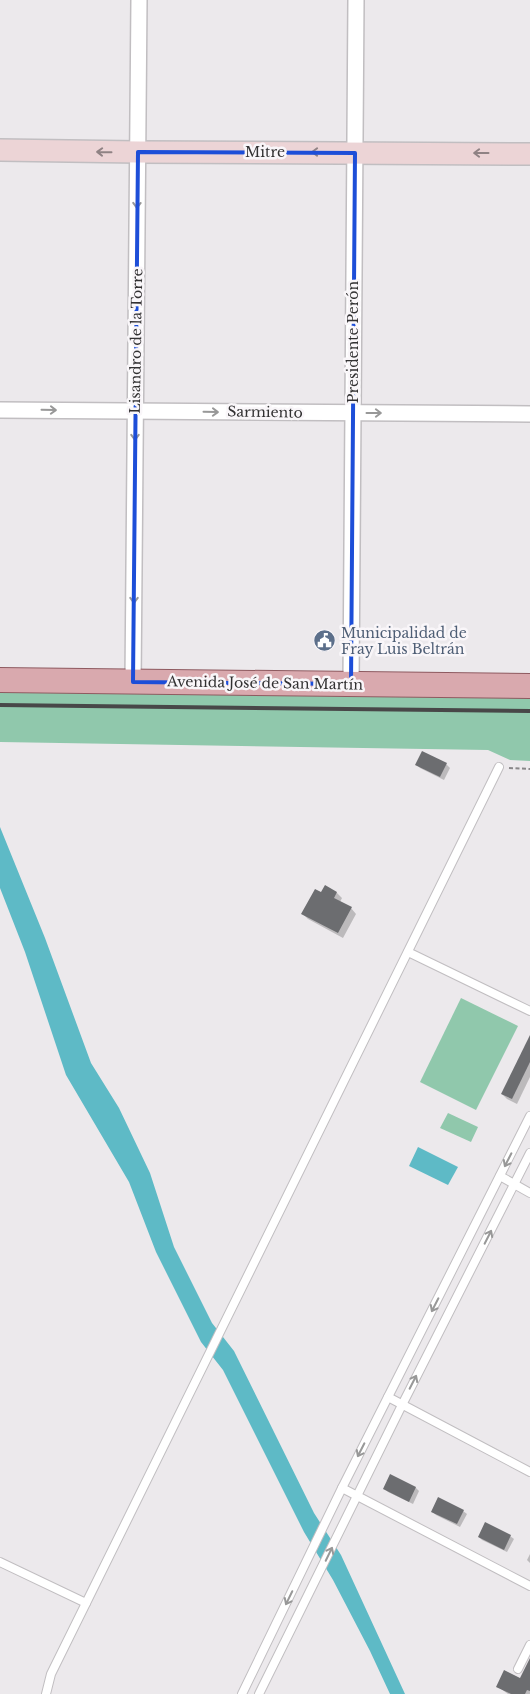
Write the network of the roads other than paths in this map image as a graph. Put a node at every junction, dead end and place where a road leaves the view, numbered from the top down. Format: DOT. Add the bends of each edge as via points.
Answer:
graph roads {
  1 [pos="139,0"];
  2 [pos="356,0"];
  3 [pos="0,150"];
  4 [pos="138,152"];
  5 [pos="355,152"];
  6 [pos="530,154"];
  7 [pos="0,410"];
  8 [pos="136,411"];
  9 [pos="353,413"];
  10 [pos="530,414"];
  11 [pos="0,680"];
  12 [pos="133,682"];
  13 [pos="351,684"];
  14 [pos="530,686"];
  15 [pos="499,767"];
  16 [pos="408,952"];
  17 [pos="530,1011"];
  18 [pos="530,1116"];
  19 [pos="530,1153"];
  20 [pos="500,1176"];
  21 [pos="514,1185"];
  22 [pos="530,1193"];
  23 [pos="388,1397"];
  24 [pos="402,1405"];
  25 [pos="530,1472"];
  26 [pos="342,1488"];
  27 [pos="357,1495"];
  28 [pos="0,1562"];
  29 [pos="530,1586"];
  30 [pos="86,1603"];
  31 [pos="530,1645"];
  32 [pos="518,1669"];
  33 [pos="46,1694"];
  34 [pos="242,1694"];
  35 [pos="259,1694"];
  1 -- 4 [label="street, Lisandro de la Torre"];
  2 -- 5 [label="street, Presidente Perón"];
  4 -- 3 [label="street, Mitre, one-way"];
  5 -- 4 [label="street, Mitre, one-way"];
  4 -- 8 [label="street, Lisandro de la Torre, one-way"];
  6 -- 5 [label="street, Mitre, one-way"];
  5 -- 9 [label="street, Presidente Perón"];
  7 -- 8 [label="street, Sarmiento, one-way"];
  8 -- 9 [label="street, Sarmiento, one-way"];
  8 -- 12 [label="street, Lisandro de la Torre, one-way"];
  9 -- 10 [label="street, Sarmiento, one-way"];
  9 -- 13 [label="street, Presidente Perón"];
  11 -- 12 [label="main road, Avenida José de San Martín"];
  12 -- 13 [label="main road, Avenida José de San Martín"];
  13 -- 14 [label="main road, Avenida José de San Martín"];
  15 -- 16 [label="lane"];
  16 -- 17 [label="lane"];
  16 -- 30 [label="lane"];
  18 -- 20 [label="lane, one-way"];
  19 -- 21 [label="lane"];
  20 -- 21 [label="lane"];
  20 -- 23 [label="lane, one-way"];
  21 -- 22 [label="lane"];
  24 -- 21 [label="lane, one-way"];
  23 -- 24 [label="lane"];
  23 -- 26 [label="lane, one-way"];
  24 -- 25 [label="lane"];
  24 -- 27 [label="lane"];
  26 -- 27 [label="lane"];
  26 -- 34 [label="lane, one-way"];
  27 -- 29 [label="lane"];
  35 -- 27 [label="lane, one-way"];
  28 -- 30 [label="lane"];
  30 -- 33 [label="lane" via="51,1674"];
  31 -- 32 [label="lane"];
}
